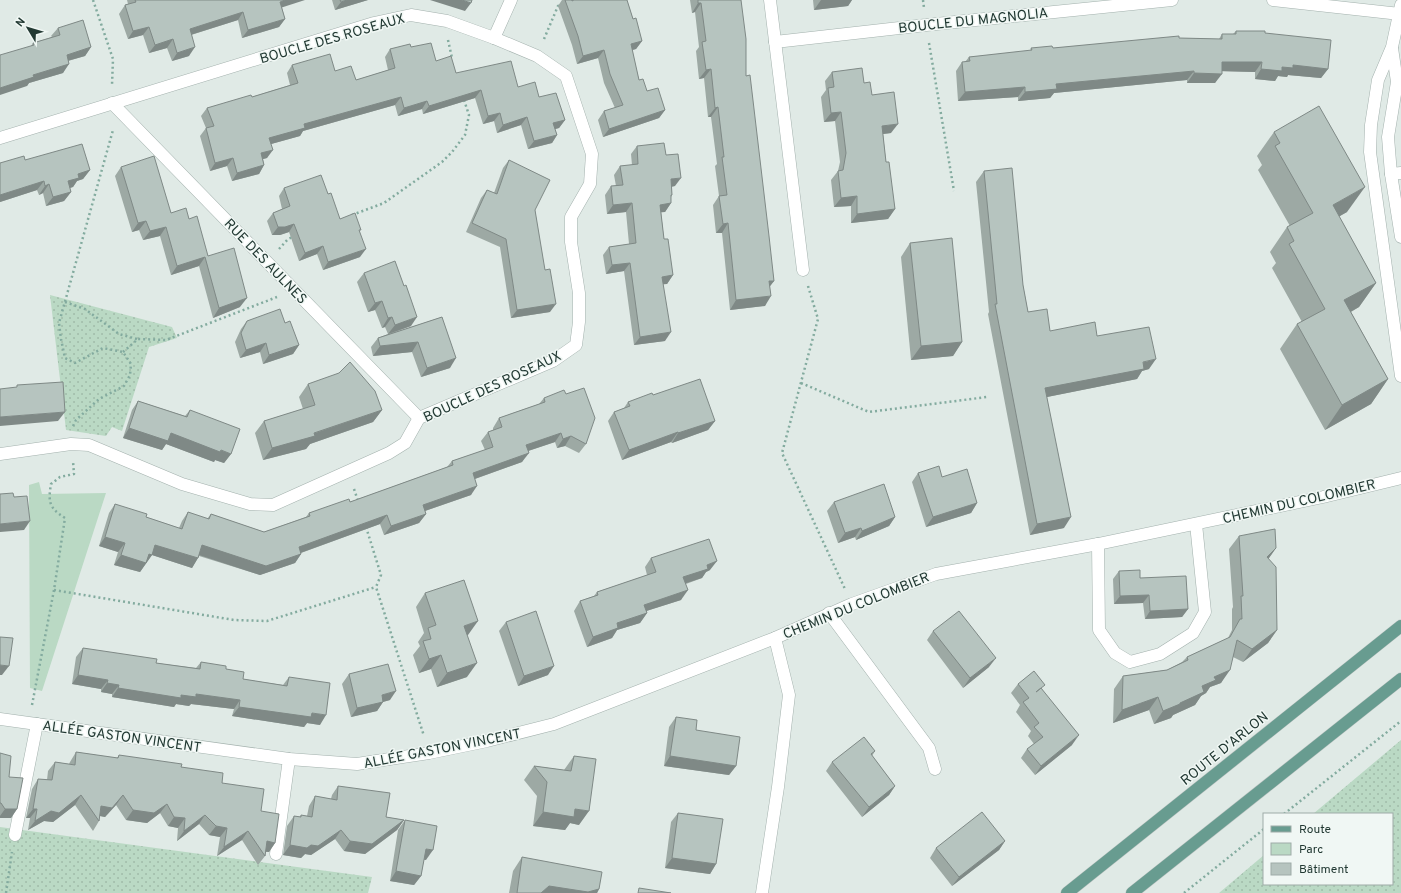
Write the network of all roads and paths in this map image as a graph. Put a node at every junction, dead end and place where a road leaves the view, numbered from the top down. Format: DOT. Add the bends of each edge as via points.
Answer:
graph roads {
  1 [pos="93,0"];
  2 [pos="511,0"];
  3 [pos="770,0"];
  4 [pos="923,0"];
  5 [pos="1172,0"];
  6 [pos="1274,0"];
  7 [pos="564,4"];
  8 [pos="1400,9"];
  9 [pos="447,21"];
  10 [pos="926,25"];
  11 [pos="494,38"];
  12 [pos="775,42"];
  13 [pos="1396,47"];
  14 [pos="537,56"];
  15 [pos="454,65"];
  16 [pos="462,93"];
  17 [pos="112,103"];
  18 [pos="0,138"];
  19 [pos="1396,174"];
  20 [pos="954,190"];
  21 [pos="347,217"];
  22 [pos="295,236"];
  23 [pos="1401,237"];
  24 [pos="266,261"];
  25 [pos="804,270"];
  26 [pos="294,290"];
  27 [pos="65,302"];
  28 [pos="138,339"];
  29 [pos="123,352"];
  30 [pos="1401,376"];
  31 [pos="801,383"];
  32 [pos="987,397"];
  33 [pos="419,418"];
  34 [pos="71,444"];
  35 [pos="0,454"];
  36 [pos="348,470"];
  37 [pos="1401,478"];
  38 [pos="360,508"];
  39 [pos="365,523"];
  40 [pos="1196,524"];
  41 [pos="1098,544"];
  42 [pos="376,587"];
  43 [pos="54,590"];
  44 [pos="852,604"];
  45 [pos="829,613"];
  46 [pos="1401,626"];
  47 [pos="775,638"];
  48 [pos="1401,679"];
  49 [pos="0,720"];
  50 [pos="1401,721"];
  51 [pos="33,724"];
  52 [pos="429,753"];
  53 [pos="289,759"];
  54 [pos="935,769"];
  55 [pos="1285,813"];
  56 [pos="1263,830"];
  57 [pos="15,835"];
  58 [pos="276,854"];
  59 [pos="6,893"];
  60 [pos="762,893"];
  61 [pos="1067,893"];
  62 [pos="1132,893"];
  63 [pos="1184,893"];
  1 -- 17 [label="path" via="112,58"];
  2 -- 11 [label="street"];
  3 -- 12 [label="street"];
  4 -- 10 [label="path"];
  5 -- 10 [label="street, BOUCLE DU MAGNOLIA"];
  6 -- 8 [label="street"];
  7 -- 14 [label="path" via="558,6"];
  8 -- 13 [label="street"];
  9 -- 11 [label="street, BOUCLE DES ROSEAUX"];
  9 -- 15 [label="path"];
  9 -- 17 [label="street, BOUCLE DES ROSEAUX" via="412,15 374,23"];
  10 -- 12 [label="street, BOUCLE DU MAGNOLIA"];
  10 -- 20 [label="path"];
  11 -- 14 [label="street, BOUCLE DES ROSEAUX"];
  12 -- 25 [label="street"];
  13 -- 19 [label="street" via="1397,82 1388,137"];
  13 -- 30 [label="street" via="1378,80 1370,152"];
  14 -- 33 [label="street, BOUCLE DES ROSEAUX" via="566,76 592,154 590,184 571,217 571,242 579,293 576,345 553,361"];
  16 -- 21 [label="path" via="469,114 465,135 452,152 384,203"];
  17 -- 18 [label="street, BOUCLE DES ROSEAUX"];
  17 -- 24 [label="street, RUE DES AULNES"];
  17 -- 27 [label="path" via="114,130"];
  19 -- 23 [label="street"];
  22 -- 24 [label="path" via="288,239"];
  24 -- 26 [label="street, RUE DES AULNES"];
  25 -- 31 [label="path" via="818,319"];
  26 -- 28 [label="path" via="166,340"];
  26 -- 33 [label="street, RUE DES AULNES"];
  27 -- 28 [label="path" via="85,309 119,334"];
  27 -- 29 [label="path" via="59,323 65,358 75,363 103,348"];
  28 -- 29 [label="path"];
  29 -- 34 [label="path" via="131,364 130,374 124,386 99,399 76,420 72,429"];
  31 -- 32 [label="path" via="869,412"];
  31 -- 44 [label="path" via="782,453"];
  33 -- 36 [label="street, BOUCLE DES ROSEAUX" via="405,443 389,453"];
  34 -- 35 [label="street, BOUCLE DES ROSEAUX"];
  34 -- 36 [label="street, BOUCLE DES ROSEAUX" via="89,445 182,484 250,504 273,505"];
  34 -- 43 [label="path" via="74,474 60,477 51,484 49,494 50,506 65,518"];
  36 -- 38 [label="path"];
  37 -- 40 [label="street, CHEMIN DU COLOMBIER"];
  39 -- 42 [label="path" via="381,575"];
  40 -- 41 [label="street, CHEMIN DU COLOMBIER"];
  40 -- 41 [label="street" via="1205,612 1193,633 1160,654 1130,662 1115,653 1099,630"];
  41 -- 44 [label="street, CHEMIN DU COLOMBIER" via="936,574"];
  42 -- 43 [label="path" via="266,621 234,620"];
  42 -- 52 [label="path"];
  43 -- 51 [label="path" via="34,689"];
  44 -- 45 [label="street, CHEMIN DU COLOMBIER"];
  45 -- 47 [label="street, CHEMIN DU COLOMBIER"];
  45 -- 54 [label="street" via="929,748"];
  46 -- 61 [label="main road, ROUTE D'ARLON"];
  47 -- 52 [label="street, ALLÉE GASTON VINCENT" via="554,724"];
  47 -- 60 [label="street, CHEMIN DU COLOMBIER" via="789,695"];
  48 -- 62 [label="main road"];
  49 -- 51 [label="street, ALLÉE GASTON VINCENT"];
  50 -- 55 [label="path"];
  51 -- 53 [label="street, ALLÉE GASTON VINCENT"];
  51 -- 57 [label="street"];
  52 -- 53 [label="street, ALLÉE GASTON VINCENT" via="357,764"];
  53 -- 58 [label="street"];
  56 -- 63 [label="path"];
  57 -- 59 [label="path"];
}
